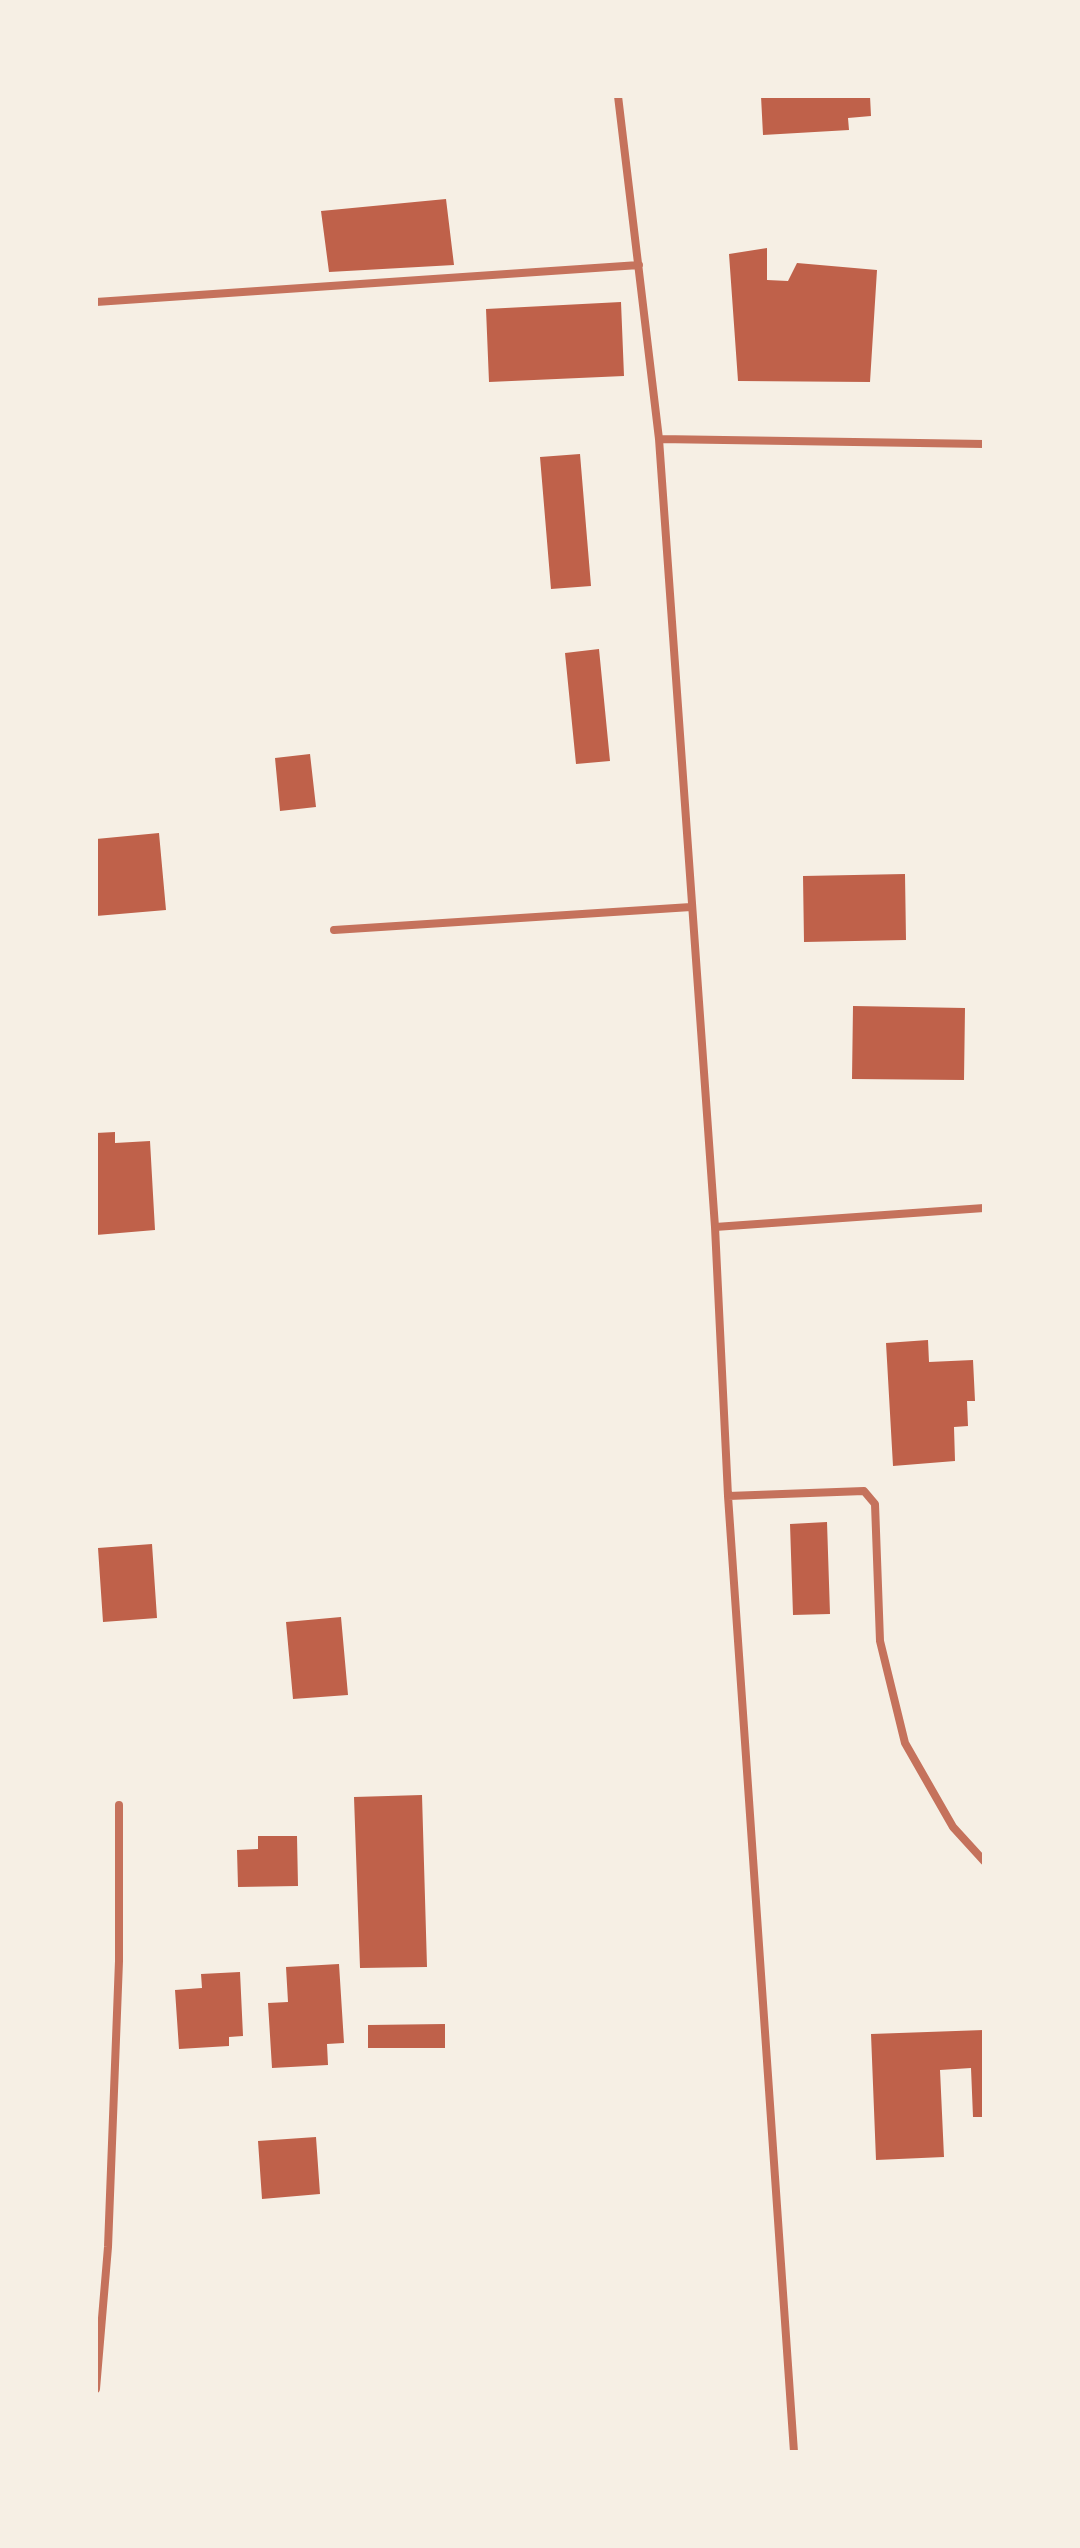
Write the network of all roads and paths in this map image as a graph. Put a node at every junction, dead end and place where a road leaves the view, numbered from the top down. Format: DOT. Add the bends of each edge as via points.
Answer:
graph roads {
  1 [pos="618,96"];
  2 [pos="639,265"];
  3 [pos="96,302"];
  4 [pos="659,439"];
  5 [pos="984,444"];
  6 [pos="691,907"];
  7 [pos="334,930"];
  8 [pos="984,1208"];
  9 [pos="715,1227"];
  10 [pos="728,1496"];
  11 [pos="119,1805"];
  12 [pos="984,1861"];
  13 [pos="96,2389"];
  14 [pos="794,2452"];
  1 -- 2 [label="street"];
  2 -- 3 [label="street"];
  2 -- 4 [label="street"];
  4 -- 5 [label="street"];
  4 -- 6 [label="street"];
  6 -- 7 [label="street"];
  6 -- 9 [label="street"];
  8 -- 9 [label="street"];
  9 -- 10 [label="street"];
  10 -- 12 [label="street" via="864,1491 875,1504 880,1641 905,1743 953,1827"];
  10 -- 14 [label="street"];
  11 -- 13 [label="street" via="108,2247"];
}
